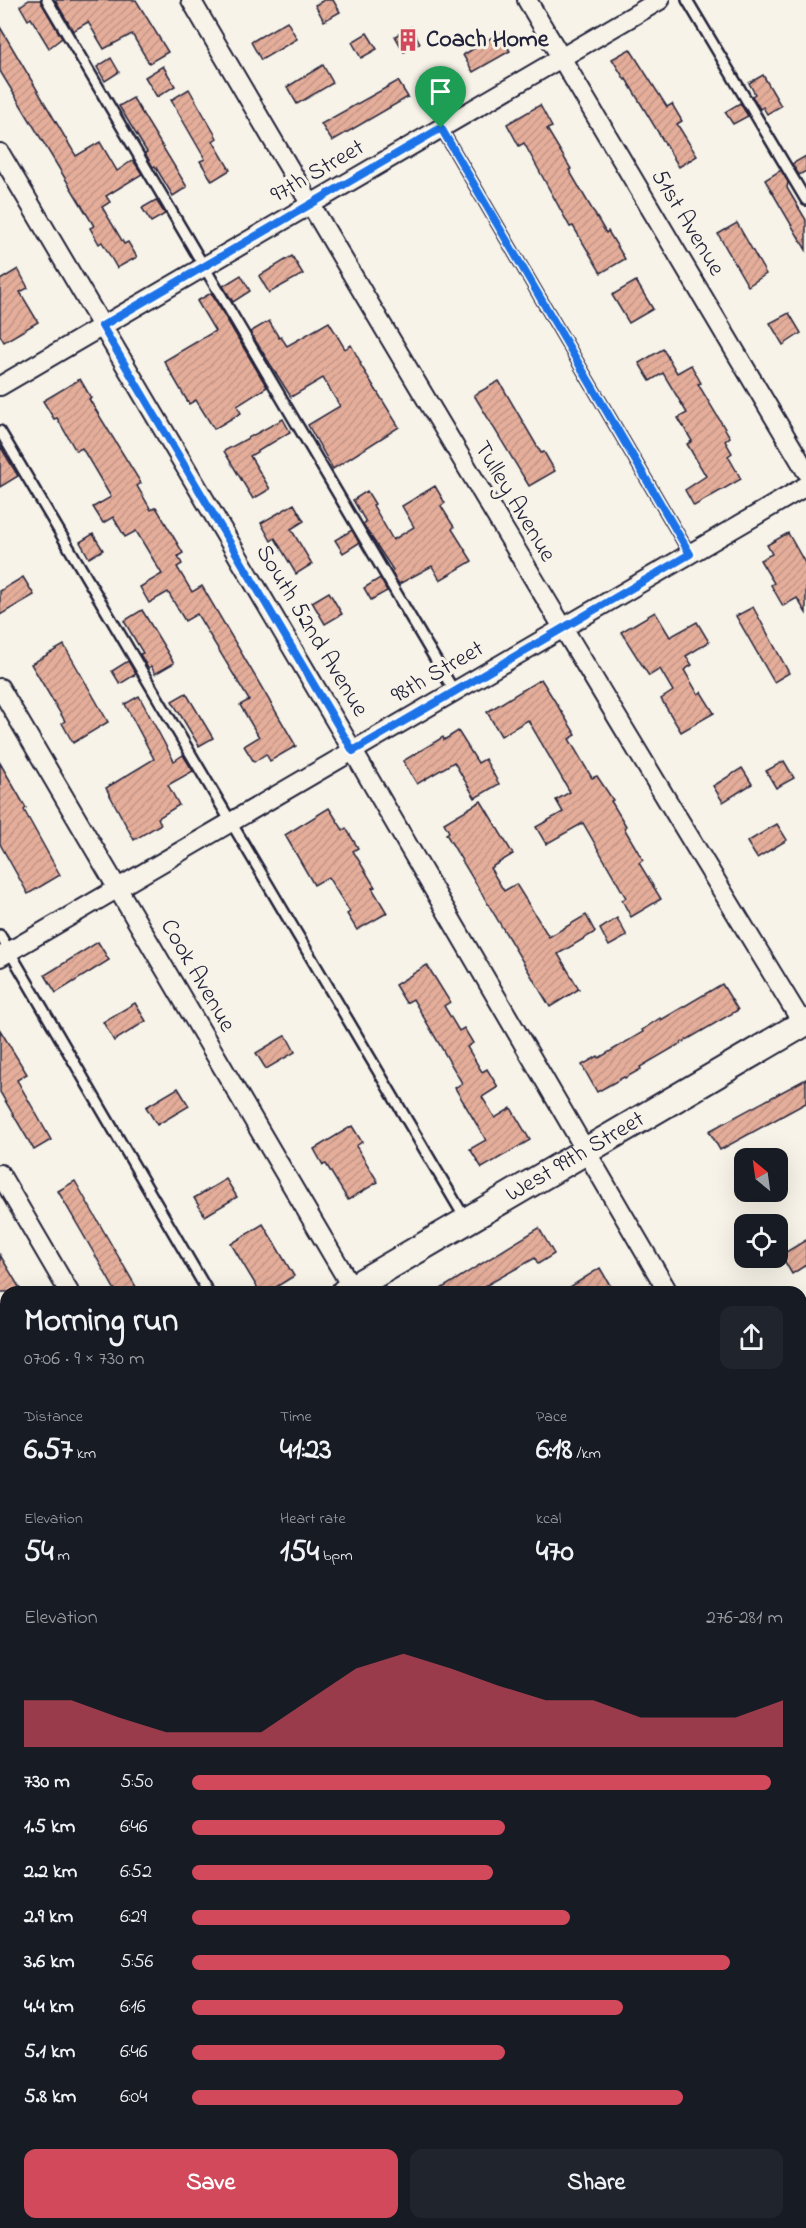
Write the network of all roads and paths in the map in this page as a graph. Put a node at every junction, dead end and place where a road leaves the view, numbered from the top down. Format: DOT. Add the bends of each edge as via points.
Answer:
graph roads {
  1 [pos="47,0"];
  2 [pos="191,0"];
  3 [pos="527,0"];
  4 [pos="660,0"];
  5 [pos="687,0"];
  6 [pos="561,58"];
  7 [pos="441,128"];
  8 [pos="0,153"];
  9 [pos="806,200"];
  10 [pos="310,205"];
  11 [pos="203,267"];
  12 [pos="102,326"];
  13 [pos="0,386"];
  14 [pos="0,430"];
  15 [pos="806,471"];
  16 [pos="806,486"];
  17 [pos="690,554"];
  18 [pos="562,628"];
  19 [pos="0,688"];
  20 [pos="454,692"];
  21 [pos="353,751"];
  22 [pos="232,822"];
  23 [pos="118,888"];
  24 [pos="0,935"];
  25 [pos="5,954"];
  26 [pos="804,1023"];
  27 [pos="585,1151"];
  28 [pos="0,1174"];
  29 [pos="467,1222"];
  30 [pos="65,1286"];
  31 [pos="204,1286"];
  32 [pos="346,1286"];
  33 [pos="355,1286"];
  34 [pos="664,1286"];
  1 -- 11 [label="lane"];
  2 -- 10 [label="street, Tulley Avenue"];
  3 -- 6 [label="street, 51st Avenue"];
  4 -- 6 [label="street, 97th Street"];
  5 -- 9 [label="lane"];
  6 -- 7 [label="street, 97th Street"];
  6 -- 15 [label="street, 51st Avenue"];
  7 -- 10 [label="street, 97th Street"];
  7 -- 17 [label="lane"];
  8 -- 12 [label="street, South 52nd Avenue"];
  10 -- 11 [label="street, 97th Street"];
  10 -- 18 [label="street, Tulley Avenue"];
  11 -- 12 [label="street, 97th Street"];
  11 -- 20 [label="lane"];
  12 -- 13 [label="street, 97th Street"];
  12 -- 21 [label="street, South 52nd Avenue"];
  14 -- 22 [label="lane"];
  16 -- 17 [label="street, 98th Street"];
  17 -- 18 [label="street, 98th Street"];
  18 -- 20 [label="street, 98th Street"];
  18 -- 26 [label="street, Tulley Avenue"];
  19 -- 23 [label="street, Cook Avenue"];
  20 -- 21 [label="street, 98th Street"];
  21 -- 22 [label="street, 98th Street"];
  21 -- 27 [label="street, South 52nd Avenue"];
  22 -- 23 [label="street, 98th Street"];
  22 -- 29 [label="lane"];
  23 -- 25 [label="street, 98th Street"];
  23 -- 32 [label="street, Cook Avenue"];
  24 -- 25 [label="lane"];
  25 -- 31 [label="lane"];
  26 -- 27 [label="street, West 99th Street"];
  27 -- 29 [label="street, West 99th Street"];
  27 -- 34 [label="street, South 52nd Avenue"];
  28 -- 30 [label="street"];
  29 -- 33 [label="street, West 99th Street"];
}
